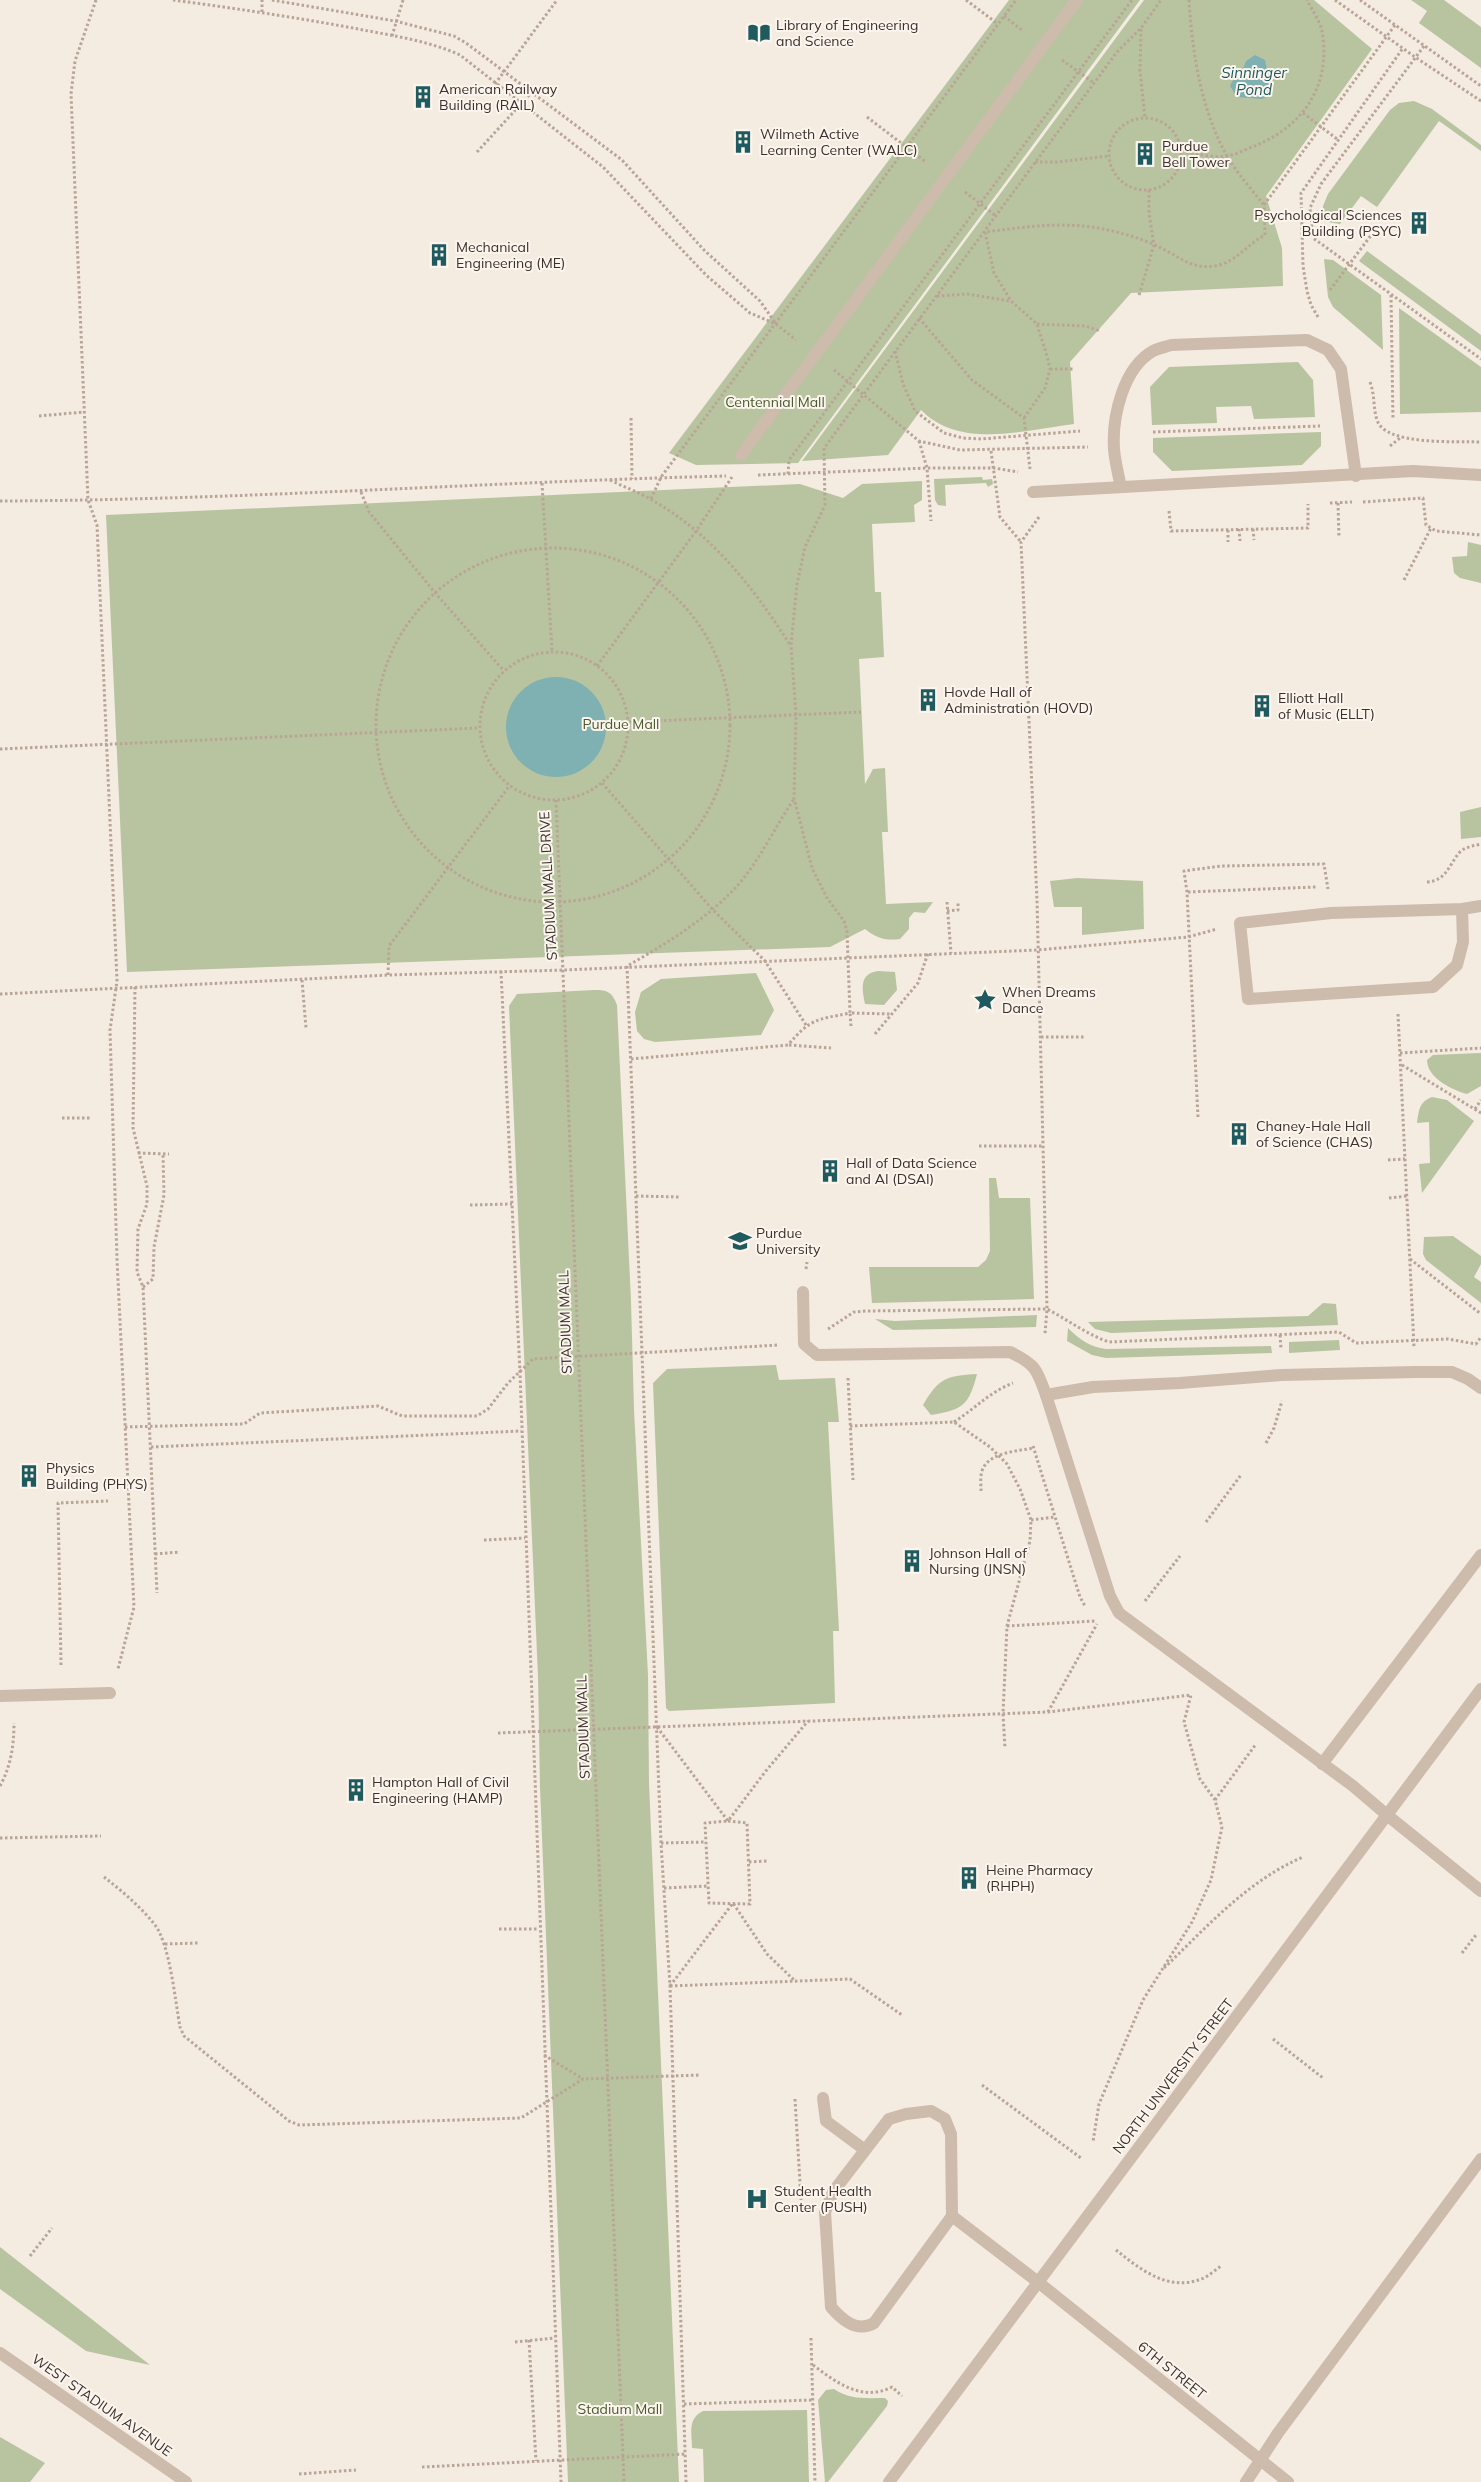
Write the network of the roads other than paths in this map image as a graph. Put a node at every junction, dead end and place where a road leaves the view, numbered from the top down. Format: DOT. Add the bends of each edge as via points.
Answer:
graph roads {
  1 [pos="1077,0"];
  2 [pos="740,455"];
  3 [pos="1481,475"];
  4 [pos="1356,476"];
  5 [pos="1121,487"];
  6 [pos="1033,492"];
  7 [pos="1481,906"];
  8 [pos="1462,909"];
  9 [pos="803,1292"];
  10 [pos="1481,1388"];
  11 [pos="1046,1395"];
  12 [pos="1481,1555"];
  13 [pos="1481,1689"];
  14 [pos="110,1693"];
  15 [pos="0,1696"];
  16 [pos="1322,1764"];
  17 [pos="1387,1815"];
  18 [pos="1481,1891"];
  19 [pos="823,2098"];
  20 [pos="865,2150"];
  21 [pos="1481,2159"];
  22 [pos="952,2216"];
  23 [pos="1038,2282"];
  24 [pos="0,2353"];
  25 [pos="1260,2460"];
  26 [pos="186,2482"];
  27 [pos="889,2482"];
  28 [pos="1246,2482"];
  29 [pos="1288,2482"];
  1 -- 2 [label="street"];
  3 -- 4 [label="street" via="1413,471"];
  4 -- 5 [label="street"];
  4 -- 5 [label="street" via="1341,369 1328,350 1307,340 1172,345 1152,352 1129,378 1120,399 1114,448"];
  5 -- 6 [label="street"];
  7 -- 8 [label="street"];
  8 -- 8 [label="street" via="1463,942 1457,965 1433,987 1248,999 1240,923 1331,913"];
  9 -- 11 [label="street" via="804,1344 817,1355 1010,1352 1030,1362"];
  10 -- 11 [label="street" via="1452,1372 1416,1372 1281,1375 1093,1386"];
  11 -- 16 [label="street" via="1110,1596 1119,1613"];
  12 -- 16 [label="street"];
  13 -- 17 [label="street, NORTH UNIVERSITY STREET"];
  14 -- 15 [label="street"];
  16 -- 17 [label="street"];
  17 -- 18 [label="street"];
  17 -- 23 [label="street, NORTH UNIVERSITY STREET"];
  19 -- 20 [label="street" via="826,2120"];
  20 -- 22 [label="street" via="889,2119 931,2111 945,2120 951,2134"];
  20 -- 22 [label="street" via="833,2192 825,2212 830,2307 841,2319 866,2328 874,2323"];
  21 -- 25 [label="street"];
  22 -- 23 [label="street, 6TH STREET"];
  23 -- 25 [label="street, 6TH STREET"];
  23 -- 27 [label="street, NORTH UNIVERSITY STREET"];
  24 -- 26 [label="street, WEST STADIUM AVENUE"];
  25 -- 28 [label="street"];
  25 -- 29 [label="street, 6TH STREET"];
}
